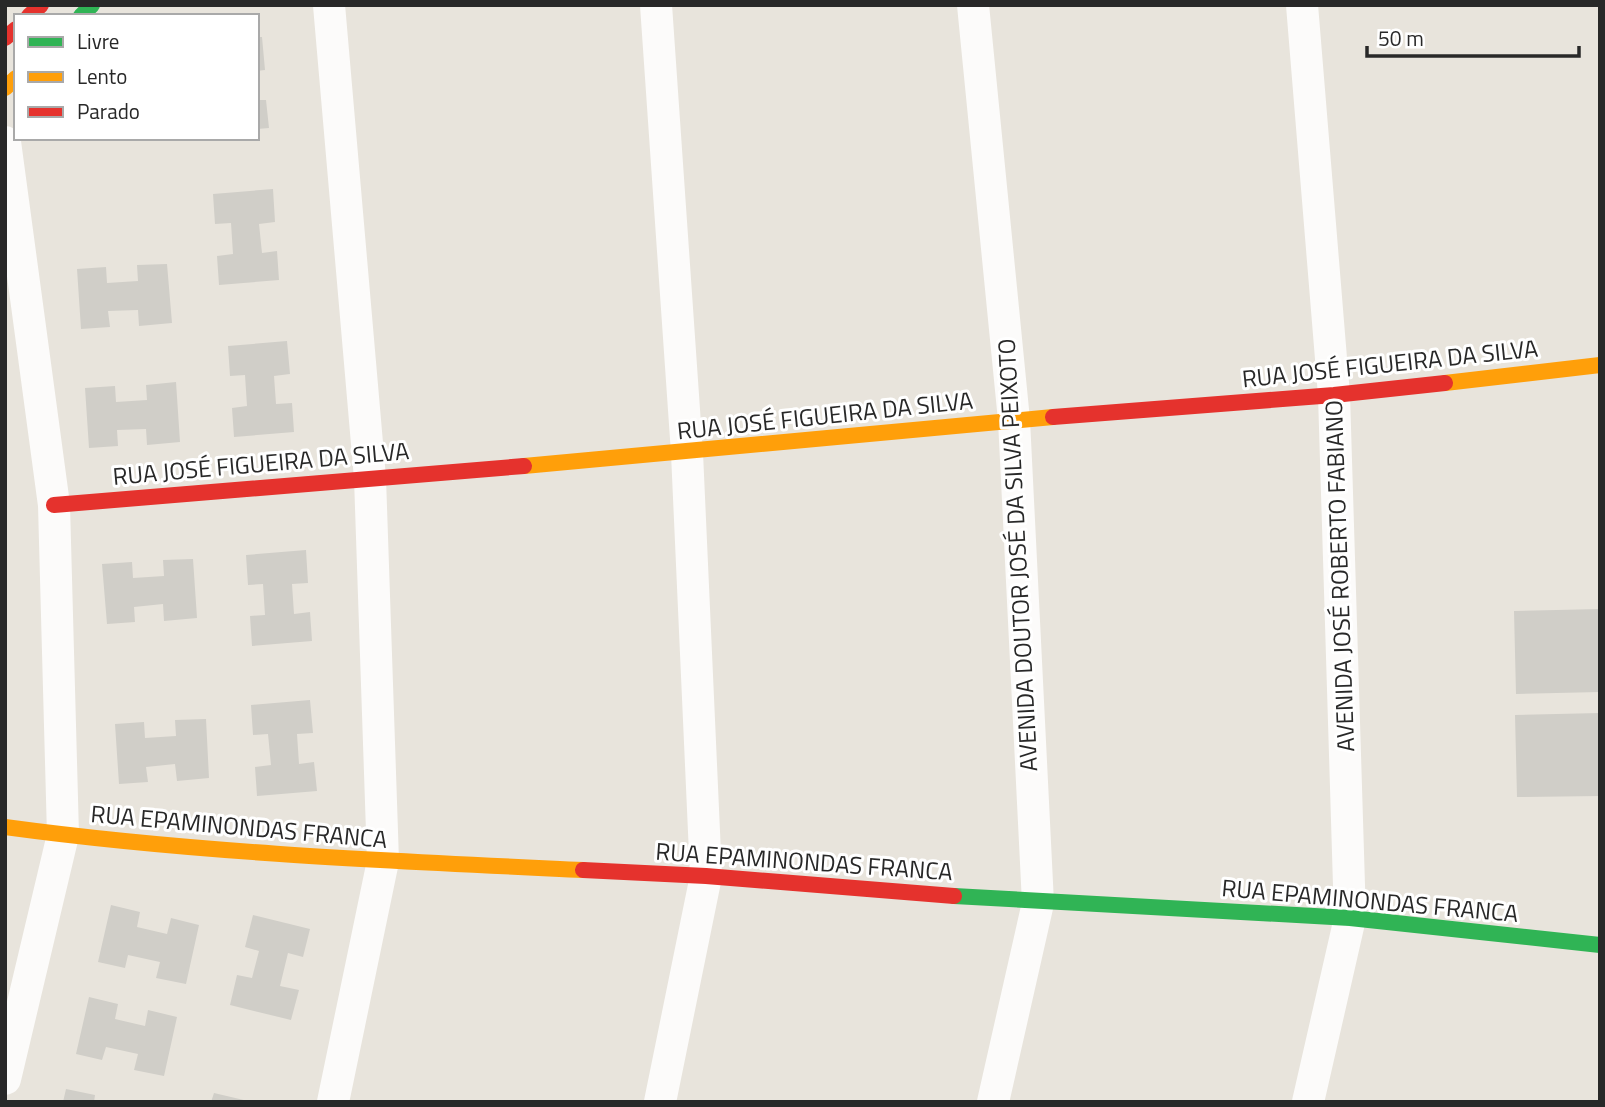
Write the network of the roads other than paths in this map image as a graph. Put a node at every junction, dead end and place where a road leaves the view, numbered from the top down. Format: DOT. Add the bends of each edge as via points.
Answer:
graph roads {
  1 [pos="329,5"];
  2 [pos="656,5"];
  3 [pos="973,5"];
  4 [pos="1302,5"];
  5 [pos="5,142"];
  6 [pos="1600,365"];
  7 [pos="1334,395"];
  8 [pos="1014,420"];
  9 [pos="687,453"];
  10 [pos="370,478"];
  11 [pos="54,505"];
  12 [pos="5,827"];
  13 [pos="63,835"];
  14 [pos="383,861"];
  15 [pos="706,876"];
  16 [pos="1038,903"];
  17 [pos="1350,918"];
  18 [pos="1600,945"];
  19 [pos="5,1079"];
  20 [pos="332,1102"];
  21 [pos="660,1102"];
  22 [pos="993,1102"];
  23 [pos="1307,1102"];
  1 -- 10 [label="street"];
  2 -- 9 [label="street"];
  3 -- 8 [label="street, AVENIDA DOUTOR JOSÉ DA SILVA PEIXOTO"];
  4 -- 7 [label="street, AVENIDA JOSÉ ROBERTO FABIANO"];
  5 -- 11 [label="street"];
  6 -- 7 [label="street, RUA JOSÉ FIGUEIRA DA SILVA"];
  7 -- 8 [label="street, RUA JOSÉ FIGUEIRA DA SILVA"];
  7 -- 17 [label="street, AVENIDA JOSÉ ROBERTO FABIANO"];
  8 -- 9 [label="street, RUA JOSÉ FIGUEIRA DA SILVA"];
  8 -- 16 [label="street, AVENIDA DOUTOR JOSÉ DA SILVA PEIXOTO"];
  9 -- 10 [label="street, RUA JOSÉ FIGUEIRA DA SILVA"];
  9 -- 15 [label="street"];
  10 -- 11 [label="street, RUA JOSÉ FIGUEIRA DA SILVA"];
  10 -- 14 [label="street"];
  11 -- 13 [label="street"];
  12 -- 13 [label="street, RUA EPAMINONDAS FRANCA"];
  13 -- 14 [label="street, RUA EPAMINONDAS FRANCA"];
  13 -- 19 [label="street"];
  14 -- 15 [label="street, RUA EPAMINONDAS FRANCA"];
  14 -- 20 [label="street"];
  15 -- 16 [label="street, RUA EPAMINONDAS FRANCA"];
  15 -- 21 [label="street"];
  16 -- 17 [label="street, RUA EPAMINONDAS FRANCA"];
  16 -- 22 [label="street, AVENIDA DOUTOR JOSÉ DA SILVA PEIXOTO"];
  17 -- 18 [label="street, RUA EPAMINONDAS FRANCA"];
  17 -- 23 [label="street, AVENIDA JOSÉ ROBERTO FABIANO"];
}
